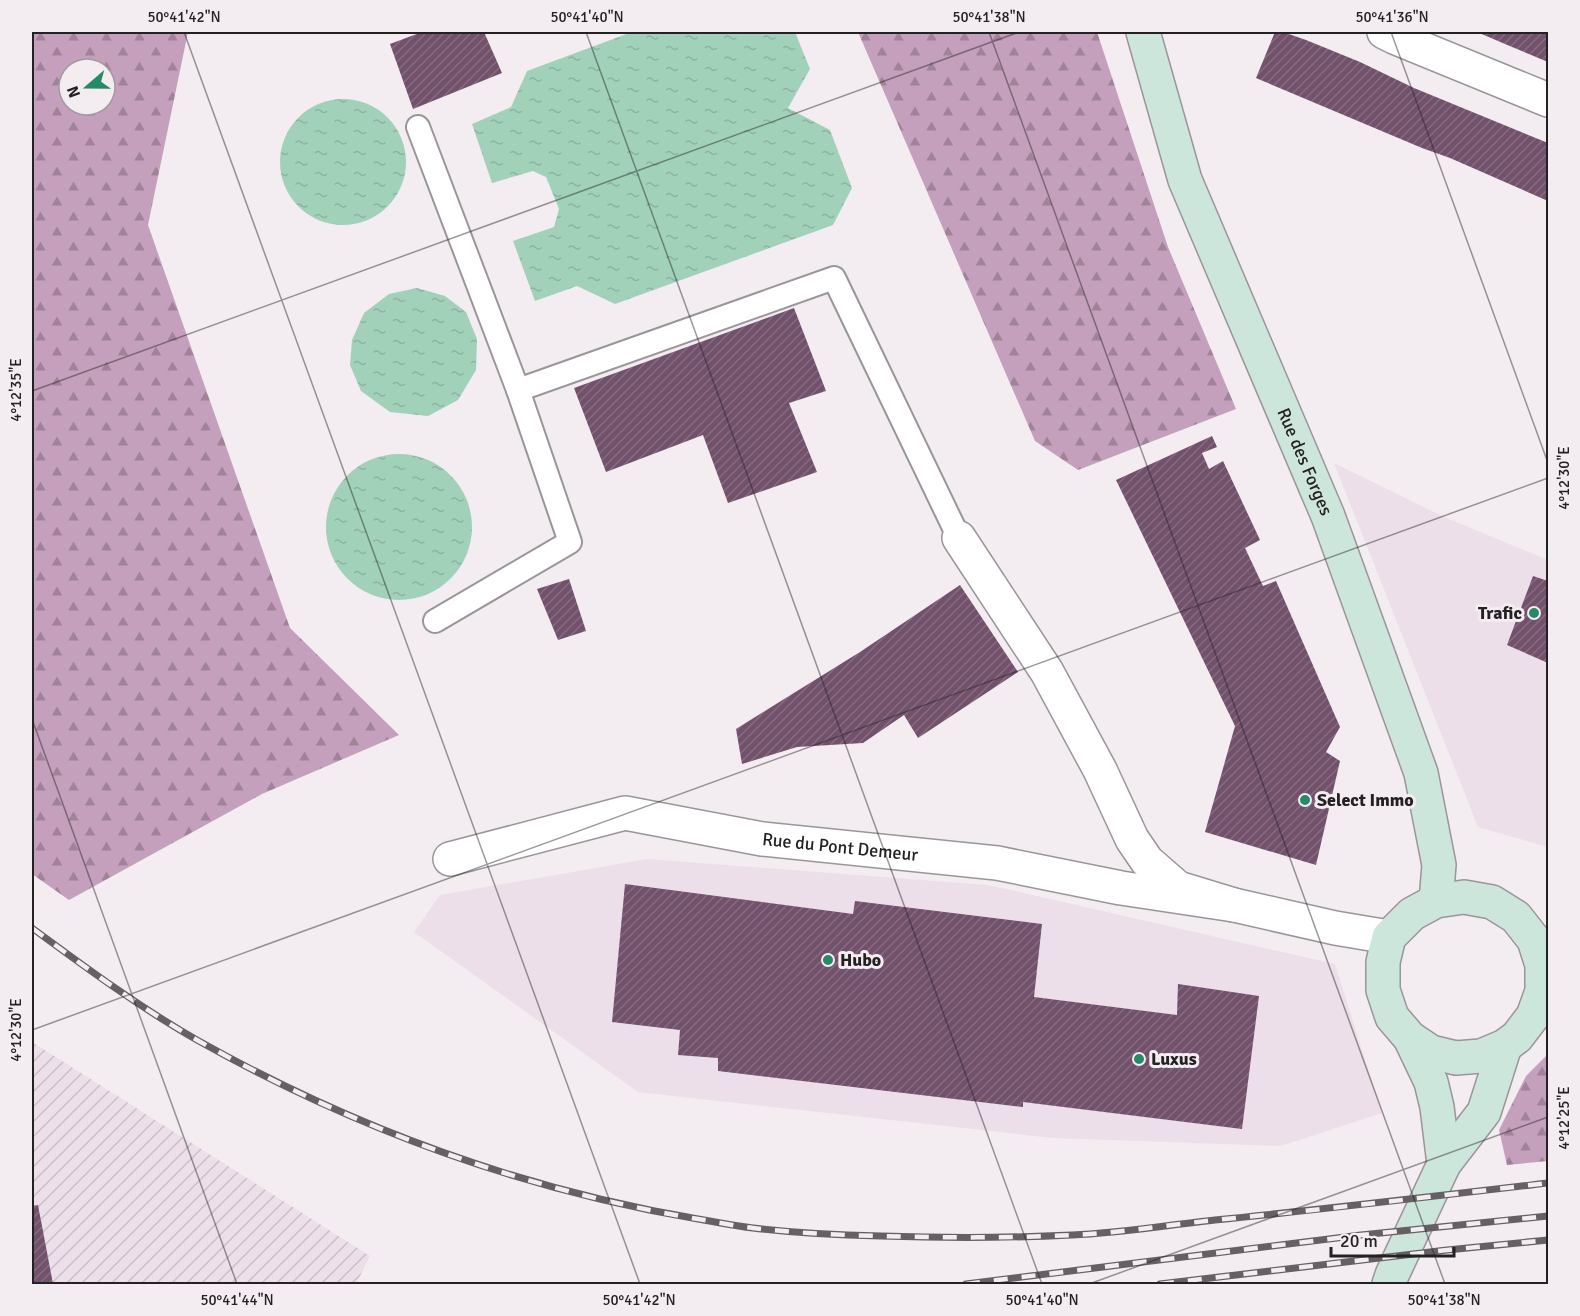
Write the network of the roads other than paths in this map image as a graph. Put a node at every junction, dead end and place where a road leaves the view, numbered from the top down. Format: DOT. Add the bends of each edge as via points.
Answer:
graph roads {
  1 [pos="1143,32"];
  2 [pos="1384,32"];
  3 [pos="1548,100"];
  4 [pos="418,127"];
  5 [pos="518,390"];
  6 [pos="959,538"];
  7 [pos="435,621"];
  8 [pos="450,859"];
  9 [pos="1436,901"];
  10 [pos="1234,904"];
  11 [pos="1389,937"];
  12 [pos="1548,1020"];
  13 [pos="1410,1038"];
  14 [pos="1511,1041"];
  15 [pos="1444,1164"];
  16 [pos="1389,1284"];
  1 -- 9 [label="main road, Rue des Forges" via="1185,180 1328,516 1421,773 1439,865"];
  2 -- 3 [label="street"];
  4 -- 5 [label="lane"];
  5 -- 6 [label="lane" via="834,278"];
  5 -- 7 [label="lane" via="570,542"];
  6 -- 10 [label="street, Rue du Pont Demeur" via="1047,672 1147,861 1178,888"];
  8 -- 10 [label="street, Rue du Pont Demeur" via="625,813 762,839 997,863 1121,888"];
  9 -- 11 [label="main road" via="1412,914"];
  9 -- 14 [label="main road" via="1464,897 1492,902 1516,917 1534,939 1542,964 1542,991 1533,1016"];
  10 -- 11 [label="street, Rue du Pont Demeur"];
  11 -- 13 [label="main road" via="1383,962 1383,990 1392,1017"];
  12 -- 14 [label="main road"];
  13 -- 14 [label="main road" via="1431,1052 1456,1058 1481,1056"];
  13 -- 15 [label="main road" via="1431,1082"];
  14 -- 15 [label="main road" via="1484,1112"];
  15 -- 16 [label="main road"];
}
